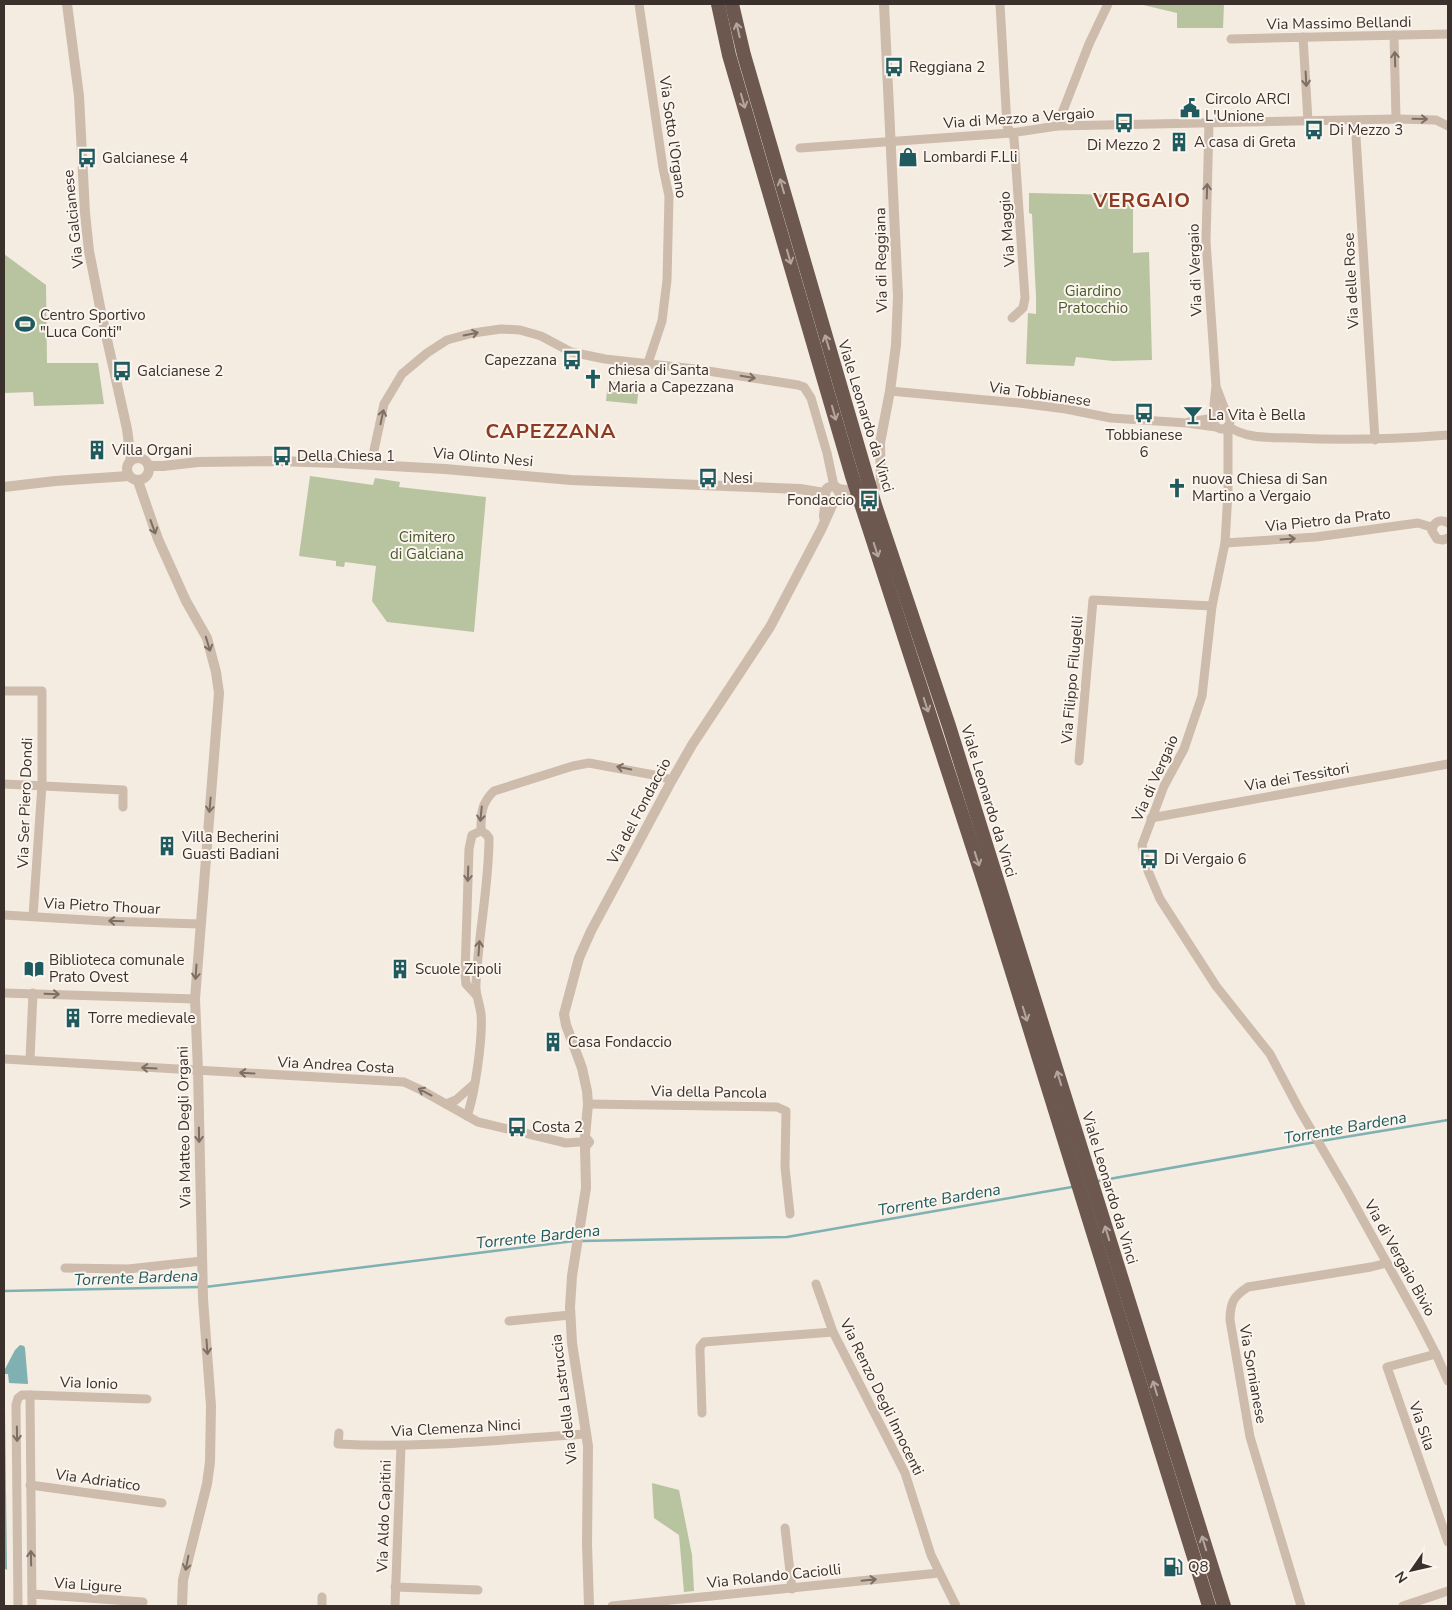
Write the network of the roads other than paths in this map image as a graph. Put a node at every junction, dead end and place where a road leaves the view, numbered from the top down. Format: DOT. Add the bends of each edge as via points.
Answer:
graph roads {
  1 [pos="67,4"];
  2 [pos="639,4"];
  3 [pos="714,4"];
  4 [pos="718,4"];
  5 [pos="732,4"];
  6 [pos="884,4"];
  7 [pos="1000,4"];
  8 [pos="1108,5"];
  9 [pos="1448,34"];
  10 [pos="1394,35"];
  11 [pos="1303,37"];
  12 [pos="1230,39"];
  13 [pos="729,55"];
  14 [pos="1396,119"];
  15 [pos="1308,121"];
  16 [pos="1355,121"];
  17 [pos="1209,123"];
  18 [pos="1057,126"];
  19 [pos="1448,126"];
  20 [pos="1011,133"];
  21 [pos="891,142"];
  22 [pos="800,148"];
  23 [pos="1012,318"];
  24 [pos="648,363"];
  25 [pos="1216,386"];
  26 [pos="890,391"];
  27 [pos="1227,415"];
  28 [pos="1216,420"];
  29 [pos="1227,426"];
  30 [pos="1448,435"];
  31 [pos="1252,436"];
  32 [pos="1375,440"];
  33 [pos="1228,448"];
  34 [pos="373,464"];
  35 [pos="133,468"];
  36 [pos="150,468"];
  37 [pos="859,475"];
  38 [pos="4,487"];
  39 [pos="831,493"];
  40 [pos="868,504"];
  41 [pos="1448,523"];
  42 [pos="1432,528"];
  43 [pos="1447,541"];
  44 [pos="1225,543"];
  45 [pos="1212,606"];
  46 [pos="4,691"];
  47 [pos="1078,761"];
  48 [pos="1448,764"];
  49 [pos="672,780"];
  50 [pos="4,784"];
  51 [pos="42,785"];
  52 [pos="123,807"];
  53 [pos="1151,818"];
  54 [pos="481,831"];
  55 [pos="4,915"];
  56 [pos="33,916"];
  57 [pos="200,924"];
  58 [pos="464,974"];
  59 [pos="476,977"];
  60 [pos="4,993"];
  61 [pos="33,993"];
  62 [pos="477,996"];
  63 [pos="195,999"];
  64 [pos="4,1059"];
  65 [pos="30,1060"];
  66 [pos="198,1070"];
  67 [pos="474,1084"];
  68 [pos="446,1104"];
  69 [pos="588,1104"];
  70 [pos="467,1116"];
  71 [pos="583,1142"];
  72 [pos="1324,1150"];
  73 [pos="790,1214"];
  74 [pos="581,1224"];
  75 [pos="202,1262"];
  76 [pos="1387,1263"];
  77 [pos="65,1268"];
  78 [pos="816,1284"];
  79 [pos="570,1315"];
  80 [pos="509,1321"];
  81 [pos="833,1332"];
  82 [pos="1436,1354"];
  83 [pos="1448,1382"];
  84 [pos="30,1395"];
  85 [pos="147,1399"];
  86 [pos="702,1413"];
  87 [pos="339,1433"];
  88 [pos="586,1434"];
  89 [pos="401,1446"];
  90 [pos="30,1485"];
  91 [pos="162,1503"];
  92 [pos="785,1528"];
  93 [pos="1448,1542"];
  94 [pos="939,1573"];
  95 [pos="396,1587"];
  96 [pos="792,1588"];
  97 [pos="478,1590"];
  98 [pos="1448,1591"];
  99 [pos="32,1594"];
  100 [pos="143,1602"];
  101 [pos="18,1606"];
  102 [pos="32,1606"];
  103 [pos="182,1606"];
  104 [pos="395,1606"];
  105 [pos="589,1606"];
  106 [pos="612,1606"];
  107 [pos="956,1606"];
  108 [pos="1209,1606"];
  109 [pos="1224,1606"];
  110 [pos="1302,1606"];
  111 [pos="1404,1606"];
  1 -- 35 [label="street, Via Galcianese" via="79,96 89,251"];
  2 -- 24 [label="street, Via Sotto l'Organo" via="669,196 667,280 662,321"];
  3 -- 13 [label="highway"];
  4 -- 13 [label="highway, Viale Leonardo da Vinci"];
  37 -- 5 [label="highway, Viale Leonardo da Vinci, one-way"];
  6 -- 21 [label="street, Via di Reggiana"];
  7 -- 20 [label="street, Via Maggio" via="1007,126"];
  8 -- 18 [label="street"];
  9 -- 10 [label="street, Via Massimo Bellandi"];
  10 -- 11 [label="street, Via Massimo Bellandi"];
  14 -- 10 [label="street, one-way"];
  11 -- 12 [label="street, Via Massimo Bellandi"];
  11 -- 15 [label="street, one-way"];
  13 -- 37 [label="highway, Viale Leonardo da Vinci, one-way"];
  14 -- 16 [label="street, Via di Mezzo a Vergaio"];
  14 -- 19 [label="street, Via di Mezzo a Vergaio, one-way" via="1436,120"];
  15 -- 16 [label="street, Via di Mezzo a Vergaio"];
  15 -- 17 [label="street, Via di Mezzo a Vergaio"];
  16 -- 32 [label="street, Via delle Rose"];
  17 -- 18 [label="street, Via di Mezzo a Vergaio"];
  25 -- 17 [label="street, Via di Vergaio, one-way" via="1206,241"];
  18 -- 20 [label="street, Via di Mezzo a Vergaio"];
  20 -- 21 [label="street, Via di Mezzo a Vergaio"];
  20 -- 23 [label="street, Via Maggio" via="1014,138 1025,298 1023,308"];
  21 -- 22 [label="street, Via di Mezzo a Vergaio"];
  21 -- 26 [label="street, Via di Reggiana" via="898,296"];
  34 -- 24 [label="street, one-way" via="384,404 402,374 448,340 501,329 520,330 571,352"];
  24 -- 39 [label="street, one-way" via="804,387 811,398 829,459"];
  25 -- 27 [label="street, Via di Vergaio"];
  25 -- 28 [label="street, Via di Vergaio"];
  26 -- 28 [label="street, Via Tobbianese" via="1019,403 1111,418 1187,423 1201,419"];
  26 -- 39 [label="street, Via di Reggiana" via="880,443 879,484 874,488"];
  27 -- 28 [label="street" via="1221,413"];
  27 -- 29 [label="street, Via di Vergaio"];
  28 -- 29 [label="street" via="1222,429"];
  29 -- 31 [label="street"];
  29 -- 33 [label="street, Via di Vergaio"];
  30 -- 32 [label="street"];
  31 -- 32 [label="street"];
  31 -- 33 [label="street" via="1237,439"];
  33 -- 44 [label="street, Via di Vergaio"];
  34 -- 36 [label="street, Via Olinto Nesi" via="198,462"];
  34 -- 39 [label="street, Via Olinto Nesi" via="571,480"];
  35 -- 36 [label="street" via="146,461"];
  35 -- 36 [label="street" via="147,477"];
  35 -- 38 [label="street" via="101,477"];
  35 -- 57 [label="street, Via Matteo Degli Organi, one-way" via="158,539 207,638 217,679 219,693"];
  37 -- 40 [label="highway, Viale Leonardo da Vinci"];
  39 -- 49 [label="street, Via del Fondaccio" via="824,523 770,627"];
  40 -- 108 [label="highway, Viale Leonardo da Vinci, one-way"];
  109 -- 40 [label="highway, Viale Leonardo da Vinci, one-way" via="949,726"];
  41 -- 42 [label="street" via="1438,521"];
  42 -- 43 [label="street" via="1435,537"];
  44 -- 42 [label="street, Via Pietro da Prato, one-way" via="1316,537 1418,523"];
  44 -- 45 [label="street, Via di Vergaio"];
  45 -- 47 [label="street, Via Filippo Filugelli" via="1094,600"];
  45 -- 53 [label="street, Via di Vergaio" via="1202,696 1184,748"];
  46 -- 51 [label="street, Via Ser Piero Dondi" via="42,691"];
  48 -- 53 [label="street, Via dei Tessitori"];
  49 -- 54 [label="street, one-way" via="607,765 589,763 573,766 494,791 482,805"];
  49 -- 69 [label="street, Via del Fondaccio" via="591,931 579,958 567,1001 566,1025 582,1068"];
  50 -- 51 [label="street"];
  51 -- 52 [label="street" via="124,790"];
  51 -- 56 [label="street, Via Ser Piero Dondi"];
  53 -- 72 [label="street, Via di Vergaio" via="1142,845 1148,871 1160,899 1216,986 1270,1054"];
  54 -- 58 [label="street, one-way" via="472,835 469,849"];
  59 -- 54 [label="street, one-way" via="489,850 489,838"];
  55 -- 56 [label="street, Via Pietro Thouar"];
  57 -- 56 [label="street, Via Pietro Thouar, one-way"];
  57 -- 63 [label="street, Via Matteo Degli Organi, one-way"];
  58 -- 59 [label="street" via="472,979"];
  58 -- 62 [label="street" via="466,984"];
  59 -- 62 [label="street"];
  60 -- 61 [label="street"];
  61 -- 63 [label="street, one-way"];
  61 -- 65 [label="street"];
  62 -- 67 [label="street" via="482,1023"];
  63 -- 66 [label="street, Via Matteo Degli Organi"];
  64 -- 65 [label="street, Via Andrea Costa"];
  66 -- 65 [label="street, Via Andrea Costa, one-way"];
  68 -- 66 [label="street, Via Andrea Costa, one-way" via="404,1082"];
  66 -- 75 [label="street, Via Matteo Degli Organi, one-way"];
  67 -- 68 [label="street" via="456,1100"];
  67 -- 70 [label="street"];
  68 -- 70 [label="street, Via Andrea Costa"];
  69 -- 71 [label="street, Via del Fondaccio"];
  69 -- 73 [label="street, Via della Pancola" via="777,1107 786,1111 785,1167"];
  70 -- 71 [label="street, Via Andrea Costa" via="478,1122 566,1143"];
  71 -- 74 [label="street, Via del Fondaccio" via="586,1188"];
  72 -- 76 [label="street, Via di Vergaio Bivio"];
  74 -- 79 [label="street, Via della Lastruccia" via="571,1285"];
  75 -- 77 [label="street" via="128,1269"];
  75 -- 103 [label="street, Via Matteo Degli Organi, one-way" via="210,1462 186,1564"];
  76 -- 82 [label="street, Via di Vergaio Bivio"];
  76 -- 110 [label="street, Via Sornianese" via="1248,1287 1237,1294 1230,1308 1250,1436"];
  78 -- 81 [label="street, Via Renzo Degli Innocenti"];
  79 -- 80 [label="street"];
  79 -- 88 [label="street, Via della Lastruccia"];
  81 -- 86 [label="street" via="704,1342 700,1347"];
  81 -- 94 [label="street, Via Renzo Degli Innocenti" via="904,1472"];
  82 -- 83 [label="street, Via di Vergaio Bivio"];
  82 -- 93 [label="street, Via Sila" via="1387,1367"];
  84 -- 85 [label="street, Via Ionio"];
  84 -- 90 [label="street"];
  84 -- 101 [label="street, one-way" via="20,1396 16,1402"];
  87 -- 89 [label="street, Via Clemenza Ninci" via="338,1444"];
  88 -- 89 [label="street, Via Clemenza Ninci"];
  88 -- 105 [label="street, Via della Lastruccia"];
  89 -- 95 [label="street, Via Aldo Capitini"];
  90 -- 91 [label="street, Via Adriatico"];
  99 -- 90 [label="street, one-way"];
  92 -- 96 [label="street"];
  96 -- 94 [label="street, Via Rolando Caciolli, one-way"];
  94 -- 107 [label="street, Via Renzo Degli Innocenti"];
  95 -- 97 [label="street, Via Aldo Capitini"];
  95 -- 104 [label="street, Via Aldo Capitini"];
  96 -- 106 [label="street, Via Rolando Caciolli"];
  98 -- 111 [label="street"];
  99 -- 100 [label="street, Via Ligure"];
  99 -- 102 [label="street"];
}
